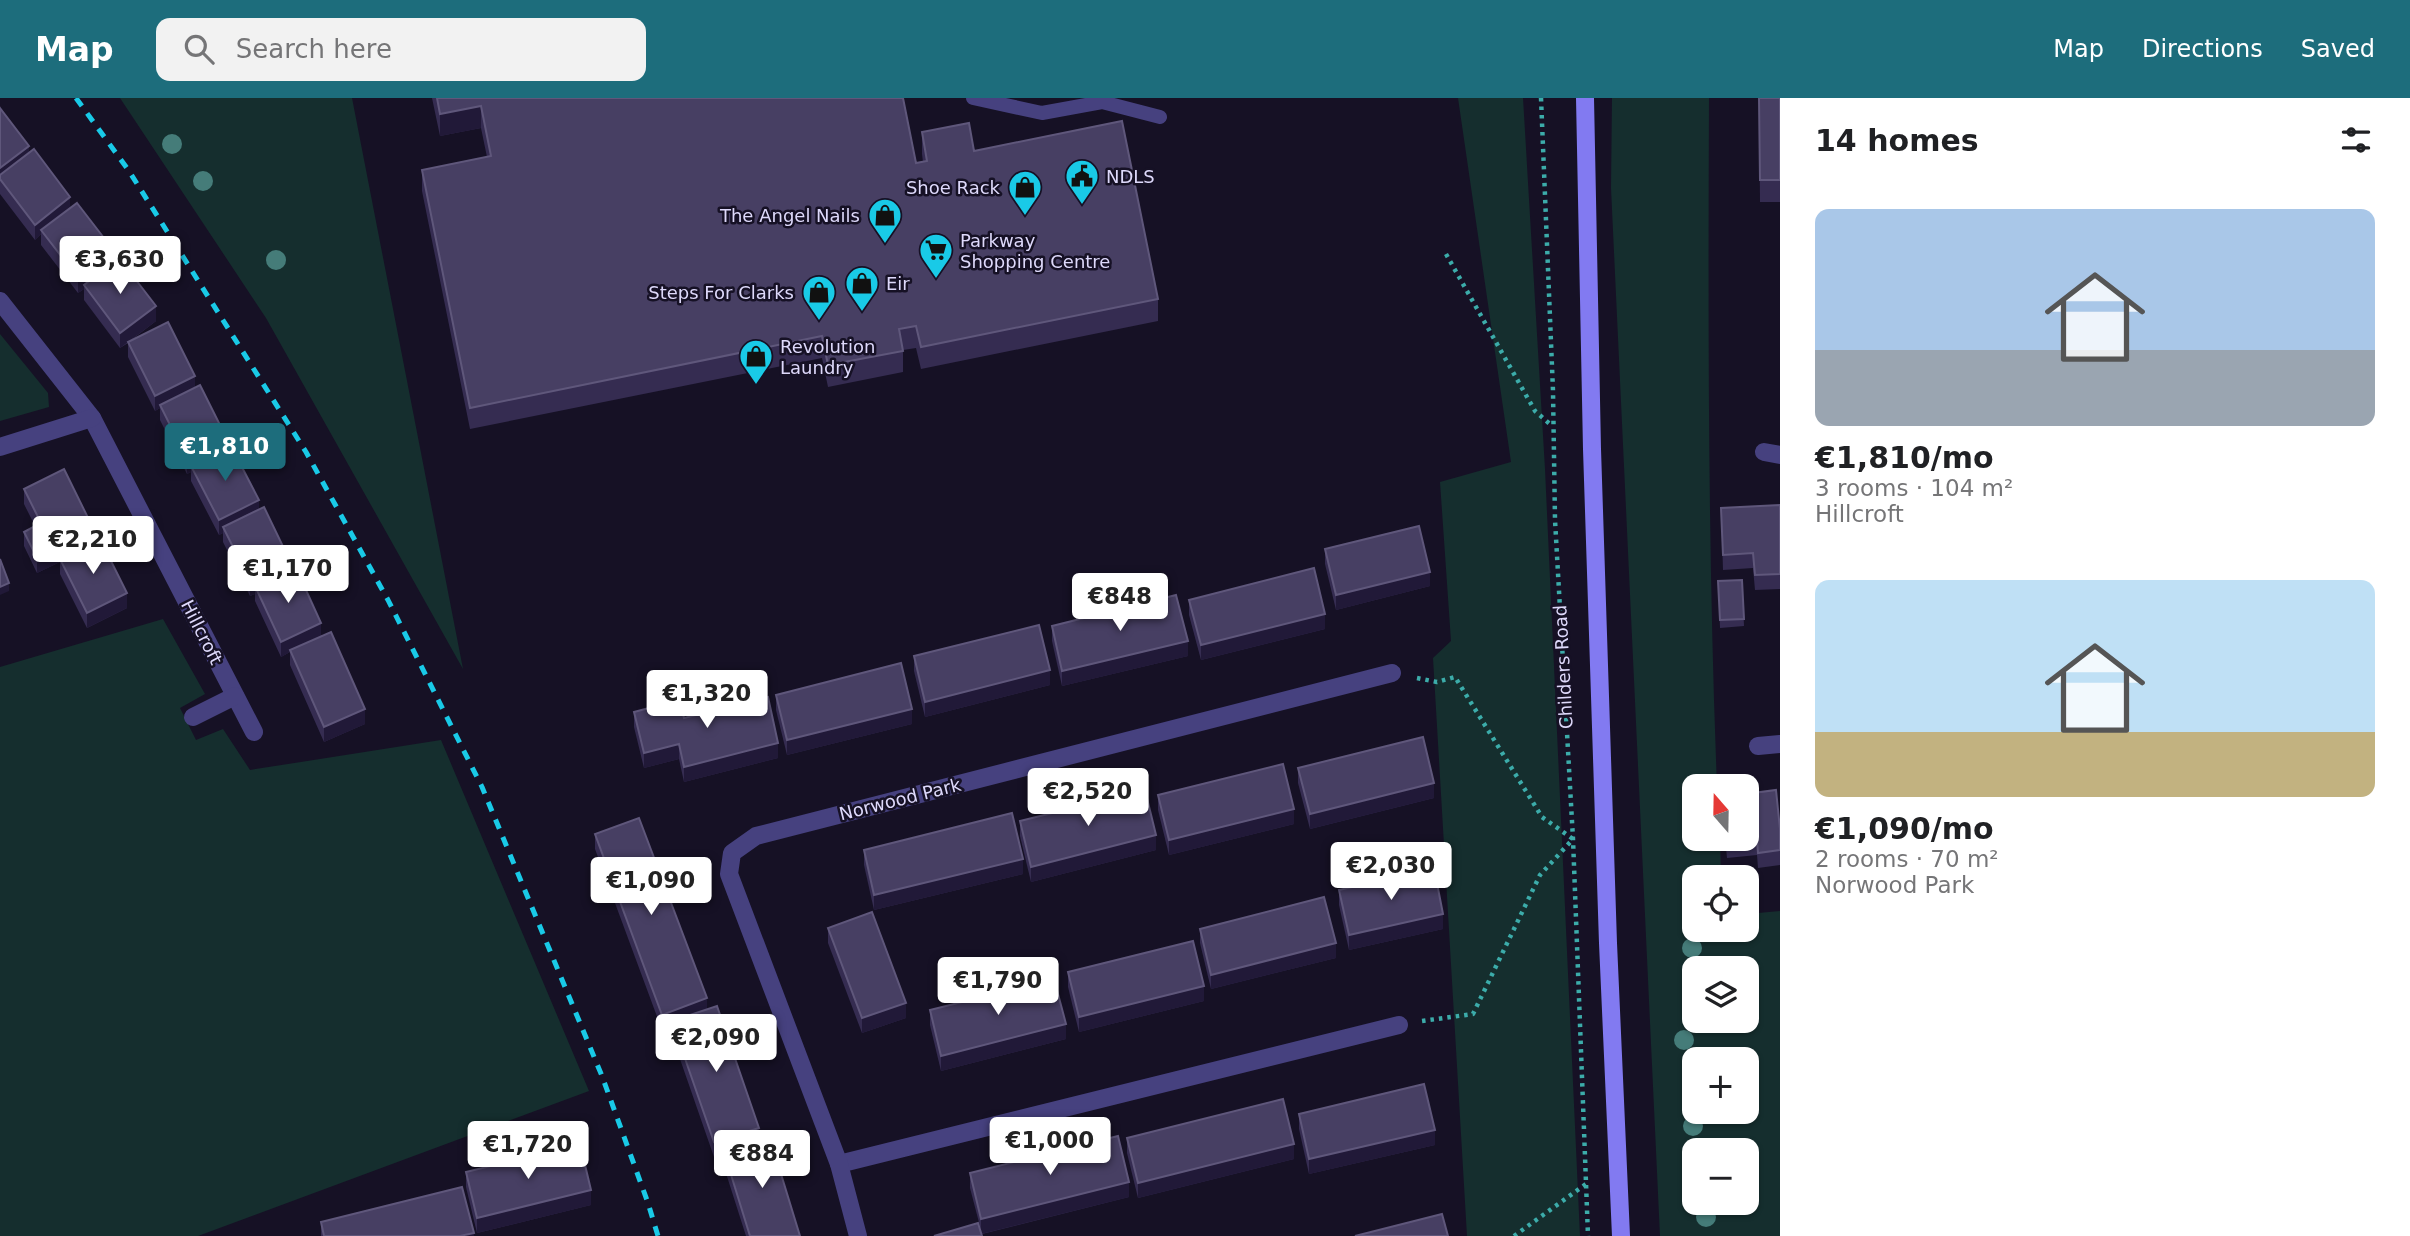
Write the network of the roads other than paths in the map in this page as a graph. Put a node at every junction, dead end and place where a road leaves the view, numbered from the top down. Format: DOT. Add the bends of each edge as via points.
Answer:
graph roads {
  1 [pos="973,98"];
  2 [pos="1585,98"];
  3 [pos="1160,117"];
  4 [pos="0,301"];
  5 [pos="92,418"];
  6 [pos="0,447"];
  7 [pos="1392,673"];
  8 [pos="235,696"];
  9 [pos="193,717"];
  10 [pos="254,733"];
  11 [pos="1780,744"];
  12 [pos="1758,746"];
  13 [pos="1399,1025"];
  14 [pos="839,1164"];
  15 [pos="859,1236"];
  16 [pos="1621,1236"];
  1 -- 3 [label="lane" via="1042,113 1102,102"];
  2 -- 16 [label="main road, Childers Road" via="1607,929"];
  4 -- 5 [label="street, Hillcroft"];
  5 -- 6 [label="street"];
  5 -- 8 [label="street, Hillcroft"];
  7 -- 14 [label="street, Norwood Park" via="756,836 732,853 729,874"];
  8 -- 9 [label="street"];
  8 -- 10 [label="street, Hillcroft"];
  11 -- 12 [label="street"];
  13 -- 14 [label="street"];
  14 -- 15 [label="street, Norwood Park"];
}
